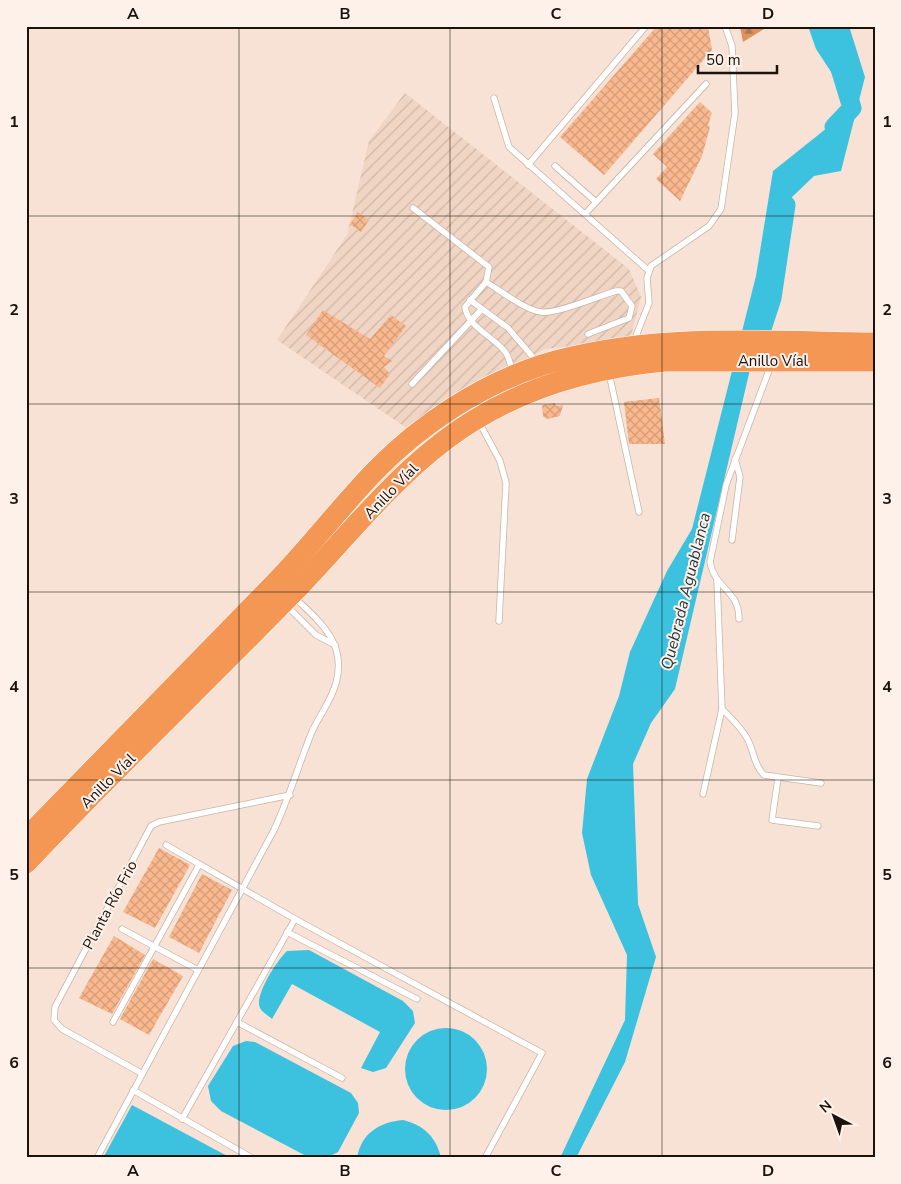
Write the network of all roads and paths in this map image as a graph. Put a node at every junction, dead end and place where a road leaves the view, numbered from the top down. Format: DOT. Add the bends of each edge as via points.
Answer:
graph roads {
  1 [pos="646,26"];
  2 [pos="726,26"];
  3 [pos="706,84"];
  4 [pos="494,98"];
  5 [pos="528,165"];
  6 [pos="555,166"];
  7 [pos="596,202"];
  8 [pos="413,208"];
  9 [pos="584,214"];
  10 [pos="649,271"];
  11 [pos="486,282"];
  12 [pos="470,300"];
  13 [pos="482,309"];
  14 [pos="470,321"];
  15 [pos="588,334"];
  16 [pos="633,346"];
  17 [pos="704,352"];
  18 [pos="868,352"];
  19 [pos="771,354"];
  20 [pos="540,366"];
  21 [pos="608,368"];
  22 [pos="514,376"];
  23 [pos="412,384"];
  24 [pos="477,418"];
  25 [pos="735,459"];
  26 [pos="639,512"];
  27 [pos="732,540"];
  28 [pos="717,581"];
  29 [pos="288,598"];
  30 [pos="739,619"];
  31 [pos="499,621"];
  32 [pos="335,646"];
  33 [pos="722,709"];
  34 [pos="778,778"];
  35 [pos="822,783"];
  36 [pos="703,794"];
  37 [pos="290,795"];
  38 [pos="818,826"];
  39 [pos="26,838"];
  40 [pos="166,845"];
  41 [pos="26,863"];
  42 [pos="199,865"];
  43 [pos="244,889"];
  44 [pos="295,919"];
  45 [pos="122,929"];
  46 [pos="287,932"];
  47 [pos="153,947"];
  48 [pos="198,970"];
  49 [pos="417,998"];
  50 [pos="113,1022"];
  51 [pos="237,1022"];
  52 [pos="141,1073"];
  53 [pos="342,1078"];
  54 [pos="133,1090"];
  55 [pos="182,1119"];
  56 [pos="96,1158"];
  57 [pos="252,1158"];
  58 [pos="485,1158"];
  1 -- 5 [label="lane"];
  2 -- 10 [label="lane" via="732,46 735,113 721,209 708,226 659,260"];
  3 -- 7 [label="lane"];
  4 -- 5 [label="lane" via="509,146"];
  5 -- 9 [label="lane"];
  6 -- 7 [label="lane"];
  7 -- 9 [label="lane"];
  8 -- 11 [label="lane" via="482,259 489,267"];
  9 -- 10 [label="lane"];
  10 -- 16 [label="lane" via="649,303"];
  11 -- 12 [label="lane"];
  11 -- 15 [label="lane" via="541,312 621,291 632,306 629,318"];
  12 -- 13 [label="lane"];
  12 -- 14 [label="lane" via="465,307"];
  13 -- 14 [label="lane"];
  13 -- 20 [label="lane" via="508,328 529,349"];
  14 -- 22 [label="lane" via="507,354"];
  14 -- 23 [label="lane"];
  16 -- 17 [label="highway, Anillo Víal"];
  16 -- 20 [label="highway, Anillo Víal" via="586,353"];
  17 -- 19 [label="highway, Anillo Víal"];
  17 -- 21 [label="highway, Anillo Víal"];
  18 -- 19 [label="highway, Anillo Víal"];
  18 -- 19 [label="highway, Anillo Víal"];
  19 -- 25 [label="lane"];
  20 -- 22 [label="highway, Anillo Víal"];
  21 -- 24 [label="highway, Anillo Víal" via="540,387"];
  21 -- 26 [label="lane"];
  22 -- 39 [label="highway, Anillo Víal" via="440,416 410,438 376,470 274,585"];
  24 -- 29 [label="highway, Anillo Víal" via="421,460"];
  24 -- 31 [label="lane" via="500,460 506,482"];
  25 -- 27 [label="lane" via="740,477"];
  25 -- 28 [label="lane" via="726,485 710,562"];
  28 -- 30 [label="lane" via="739,606"];
  28 -- 33 [label="lane"];
  29 -- 32 [label="lane" via="310,629"];
  29 -- 32 [label="lane" via="329,630"];
  29 -- 41 [label="highway, Anillo Víal"];
  32 -- 37 [label="lane" via="336,684 310,736"];
  33 -- 34 [label="lane" via="748,740 758,769 764,775"];
  33 -- 36 [label="lane"];
  34 -- 35 [label="lane"];
  34 -- 38 [label="lane" via="772,820"];
  37 -- 43 [label="lane"];
  37 -- 52 [label="lane, Planta Río Frio" via="152,826 55,1008 54,1020 62,1029"];
  40 -- 42 [label="lane"];
  42 -- 43 [label="lane"];
  42 -- 47 [label="lane"];
  43 -- 44 [label="lane"];
  43 -- 48 [label="lane"];
  44 -- 46 [label="lane"];
  44 -- 58 [label="lane" via="542,1053"];
  45 -- 47 [label="lane"];
  46 -- 49 [label="lane"];
  46 -- 51 [label="lane"];
  47 -- 48 [label="lane"];
  47 -- 50 [label="lane"];
  48 -- 52 [label="lane"];
  51 -- 53 [label="lane"];
  51 -- 55 [label="lane"];
  52 -- 54 [label="lane"];
  54 -- 55 [label="lane"];
  54 -- 56 [label="lane"];
  55 -- 57 [label="lane"];
}
